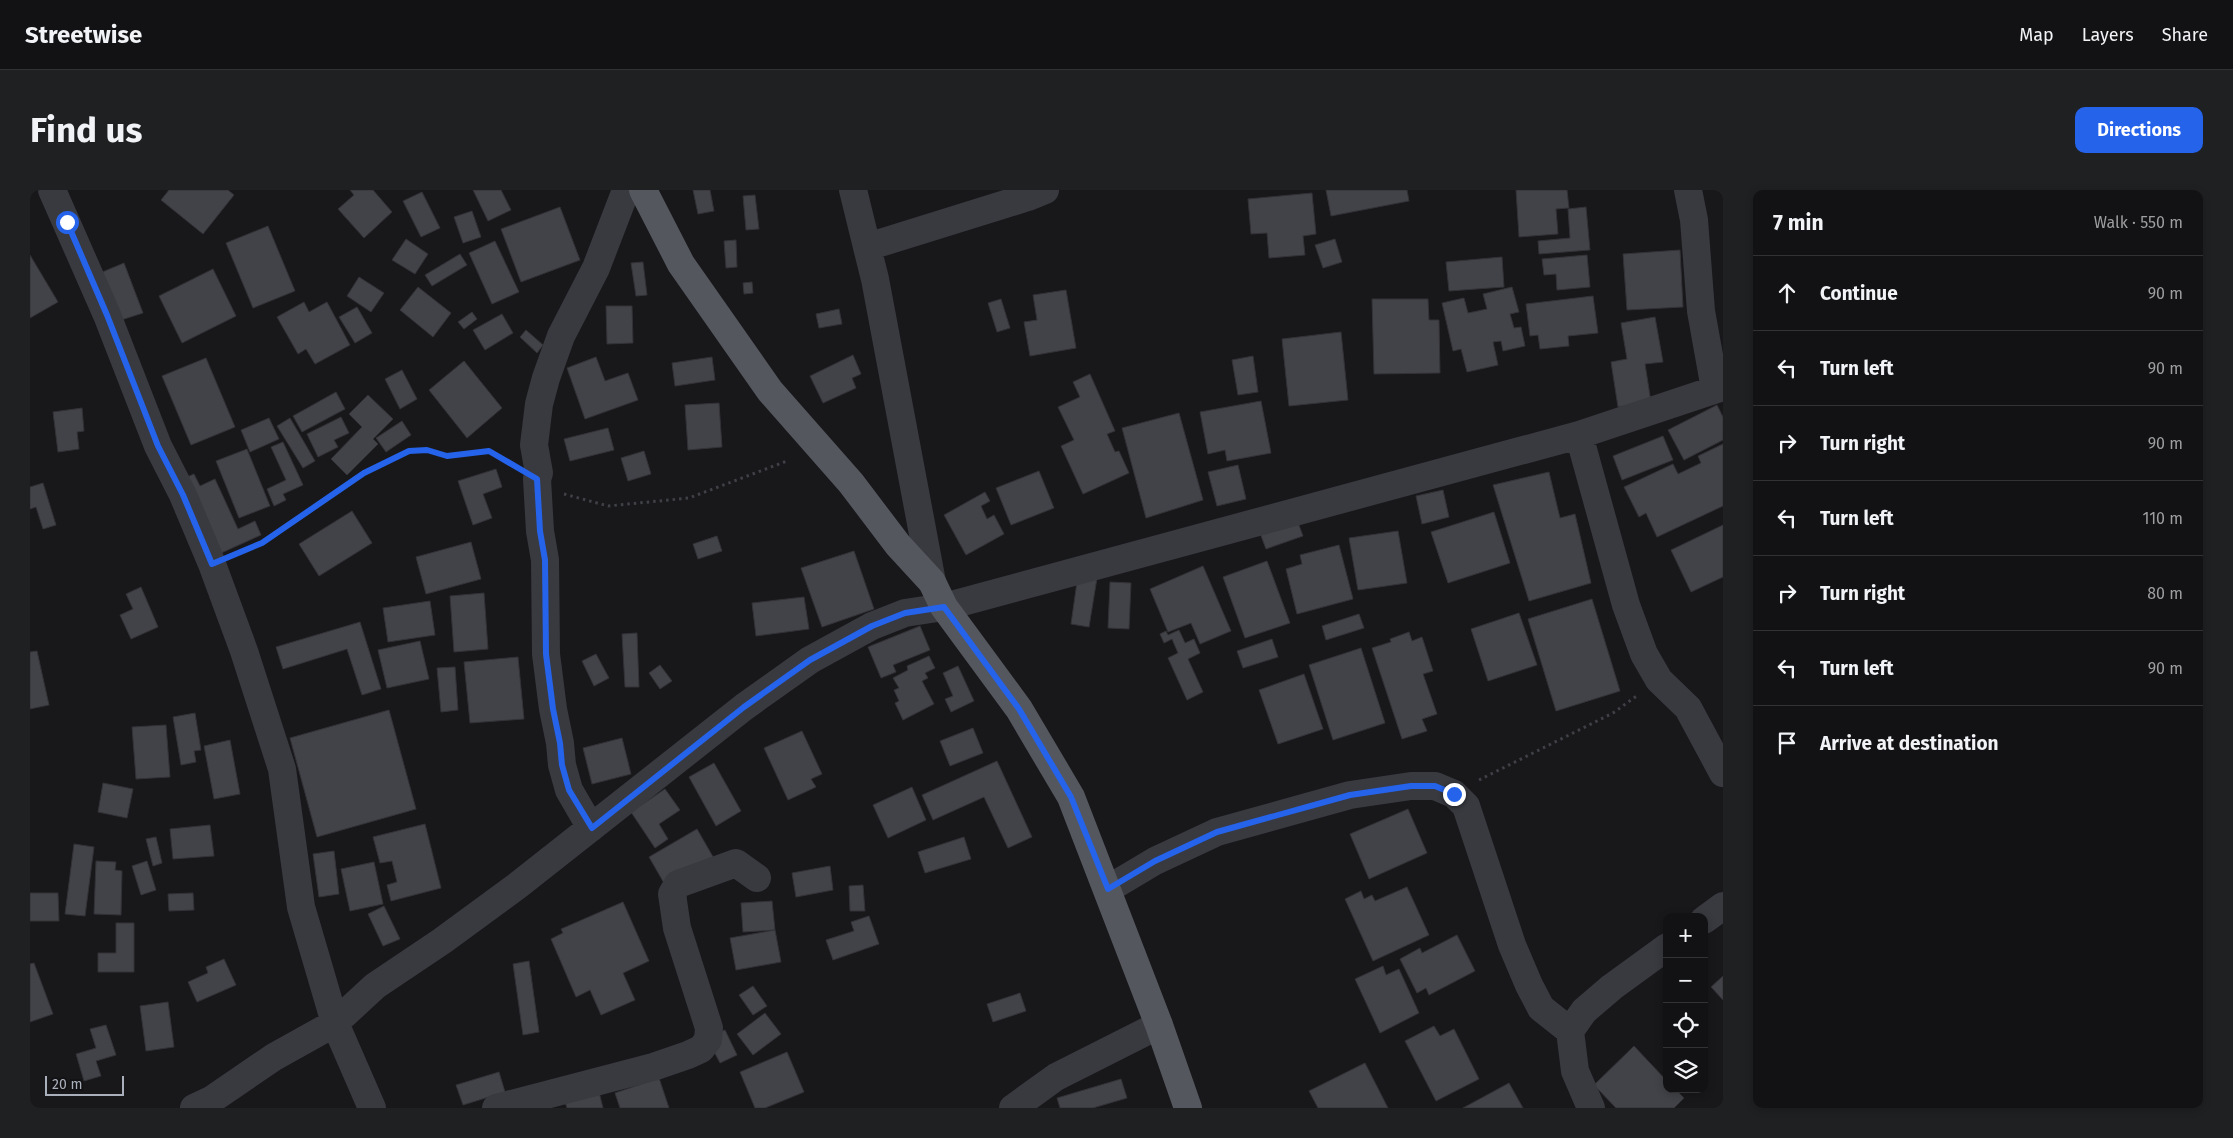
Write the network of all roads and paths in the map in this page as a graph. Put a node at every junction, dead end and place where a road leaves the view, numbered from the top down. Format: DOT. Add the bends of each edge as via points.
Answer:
graph roads {
  1 [pos="52,190"];
  2 [pos="626,190"];
  3 [pos="643,190"];
  4 [pos="853,190"];
  5 [pos="1688,190"];
  6 [pos="1034,192"];
  7 [pos="867,246"];
  8 [pos="1719,388"];
  9 [pos="1579,435"];
  10 [pos="787,461"];
  11 [pos="537,479"];
  12 [pos="212,564"];
  13 [pos="932,582"];
  14 [pos="944,607"];
  15 [pos="1659,680"];
  16 [pos="1723,773"];
  17 [pos="1454,794"];
  18 [pos="592,828"];
  19 [pos="757,878"];
  20 [pos="1108,889"];
  21 [pos="1723,906"];
  22 [pos="1708,917"];
  23 [pos="1663,950"];
  24 [pos="335,1022"];
  25 [pos="1159,1025"];
  26 [pos="1570,1031"];
  27 [pos="194,1108"];
  28 [pos="372,1108"];
  29 [pos="496,1108"];
  30 [pos="1013,1108"];
  31 [pos="1188,1108"];
  32 [pos="1591,1108"];
  1 -- 12 [label="street" via="96,288 158,446"];
  2 -- 11 [label="street" via="596,268 561,336 546,378 534,445 539,473"];
  3 -- 13 [label="main road" via="681,264 770,391"];
  4 -- 7 [label="street"];
  5 -- 8 [label="street" via="1694,220 1701,311"];
  6 -- 7 [label="street"];
  7 -- 13 [label="street"];
  8 -- 9 [label="street"];
  9 -- 14 [label="street"];
  9 -- 15 [label="street" via="1626,605 1644,654"];
  10 -- 11 [label="path" via="689,498 608,506 566,496"];
  11 -- 12 [label="path" via="489,451 447,456 427,450 409,451 364,473 262,543"];
  11 -- 18 [label="street" via="544,554 546,654 553,709 569,790"];
  12 -- 24 [label="street" via="282,769 301,907"];
  13 -- 14 [label="main road"];
  14 -- 18 [label="street" via="896,616 810,660 744,707"];
  14 -- 20 [label="main road" via="1019,709 1071,797"];
  15 -- 16 [label="street" via="1688,708"];
  15 -- 17 [label="path" via="1613,712"];
  17 -- 20 [label="street" via="1435,786 1419,786 1340,798 1217,832 1155,861"];
  17 -- 26 [label="street" via="1466,806 1512,946 1529,985 1542,1008"];
  18 -- 24 [label="street" via="457,930 375,986"];
  19 -- 29 [label="street" via="736,863 678,884 672,894 677,928 709,1028 708,1040 701,1049 653,1067"];
  20 -- 25 [label="main road"];
  21 -- 22 [label="street"];
  23 -- 26 [label="street" via="1584,1011"];
  24 -- 27 [label="street"];
  24 -- 28 [label="street"];
  25 -- 30 [label="street" via="1056,1077"];
  25 -- 31 [label="main road"];
  26 -- 32 [label="street" via="1575,1071"];
}
